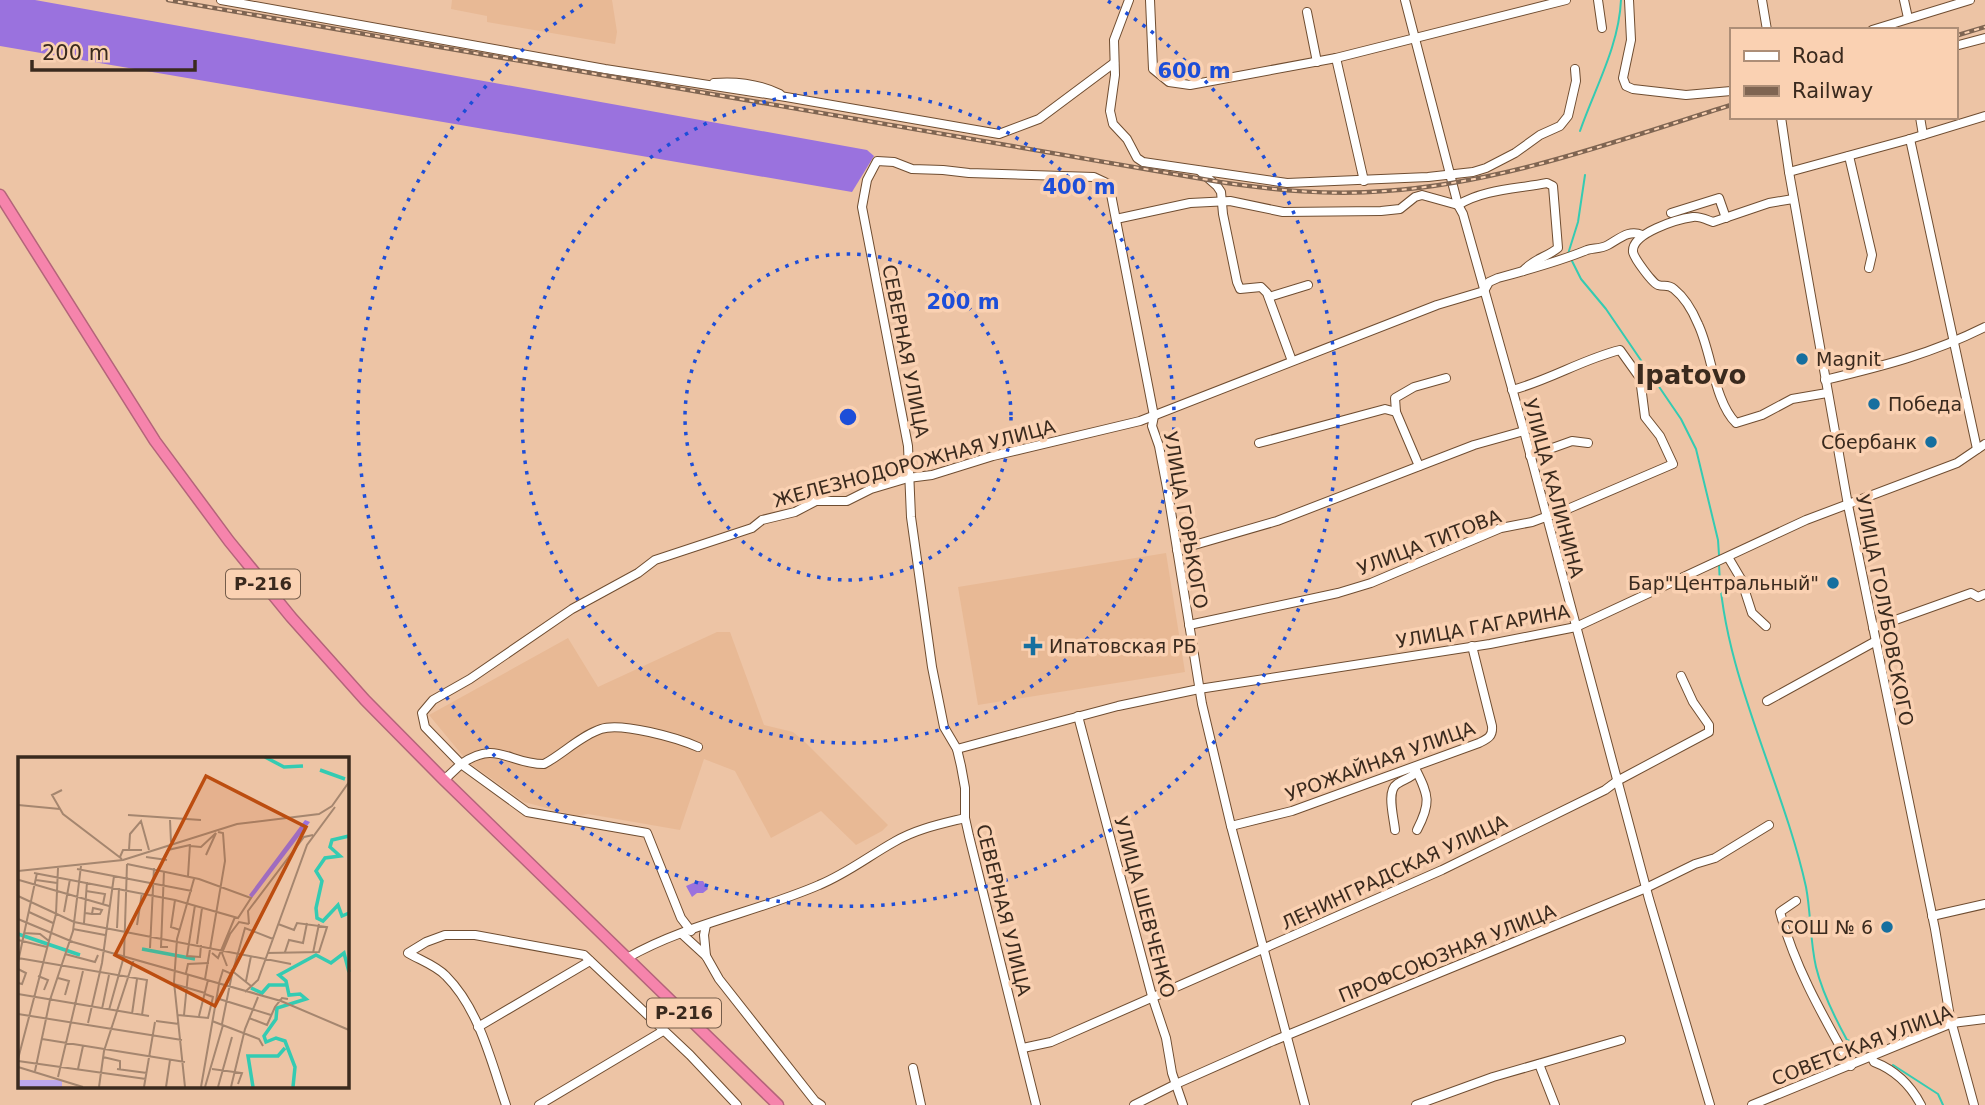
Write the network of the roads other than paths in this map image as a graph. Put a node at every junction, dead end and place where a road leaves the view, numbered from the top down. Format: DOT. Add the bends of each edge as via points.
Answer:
graph roads {
  1 [pos="221,0"];
  2 [pos="1129,0"];
  3 [pos="1150,0"];
  4 [pos="1405,0"];
  5 [pos="1566,0"];
  6 [pos="1598,0"];
  7 [pos="1629,0"];
  8 [pos="1762,0"];
  9 [pos="1904,0"];
  10 [pos="1970,0"];
  11 [pos="1307,12"];
  12 [pos="1908,18"];
  13 [pos="1767,28"];
  14 [pos="1878,28"];
  15 [pos="1602,29"];
  16 [pos="1415,38"];
  17 [pos="1985,38"];
  18 [pos="1957,45"];
  19 [pos="1336,58"];
  20 [pos="1317,62"];
  21 [pos="1114,63"];
  22 [pos="1575,69"];
  23 [pos="1730,91"];
  24 [pos="1985,116"];
  25 [pos="1781,119"];
  26 [pos="1920,119"];
  27 [pos="1923,135"];
  28 [pos="1910,139"];
  29 [pos="1849,156"];
  30 [pos="1196,168"];
  31 [pos="1788,172"];
  32 [pos="1450,173"];
  33 [pos="1364,180"];
  34 [pos="1109,184"];
  35 [pos="0,195"];
  36 [pos="1793,199"];
  37 [pos="1221,202"];
  38 [pos="1458,205"];
  39 [pos="1693,206"];
  40 [pos="1671,213"];
  41 [pos="1696,216"];
  42 [pos="1726,218"];
  43 [pos="1116,219"];
  44 [pos="1642,235"];
  45 [pos="1869,268"];
  46 [pos="1524,271"];
  47 [pos="1308,285"];
  48 [pos="1484,291"];
  49 [pos="1269,297"];
  50 [pos="1985,327"];
  51 [pos="1952,343"];
  52 [pos="1292,361"];
  53 [pos="1446,378"];
  54 [pos="1825,380"];
  55 [pos="1512,390"];
  56 [pos="1827,393"];
  57 [pos="1396,412"];
  58 [pos="1153,416"];
  59 [pos="1524,430"];
  60 [pos="1259,443"];
  61 [pos="1588,443"];
  62 [pos="1985,444"];
  63 [pos="1977,449"];
  64 [pos="1530,456"];
  65 [pos="1419,466"];
  66 [pos="908,478"];
  67 [pos="1847,505"];
  68 [pos="1545,517"];
  69 [pos="1177,550"];
  70 [pos="1726,558"];
  71 [pos="1985,594"];
  72 [pos="1189,625"];
  73 [pos="1766,626"];
  74 [pos="1576,627"];
  75 [pos="1873,628"];
  76 [pos="1876,641"];
  77 [pos="1472,646"];
  78 [pos="1681,676"];
  79 [pos="1199,688"];
  80 [pos="1767,701"];
  81 [pos="1078,716"];
  82 [pos="698,747"];
  83 [pos="957,749"];
  84 [pos="461,764"];
  85 [pos="1415,769"];
  86 [pos="1385,778"];
  87 [pos="443,780"];
  88 [pos="1617,781"];
  89 [pos="1391,793"];
  90 [pos="965,818"];
  91 [pos="1231,825"];
  92 [pos="1769,825"];
  93 [pos="1395,830"];
  94 [pos="1417,830"];
  95 [pos="1646,888"];
  96 [pos="1796,901"];
  97 [pos="1985,904"];
  98 [pos="1932,916"];
  99 [pos="706,925"];
  100 [pos="686,932"];
  101 [pos="1264,949"];
  102 [pos="706,956"];
  103 [pos="628,958"];
  104 [pos="590,961"];
  105 [pos="1152,996"];
  106 [pos="1985,1019"];
  107 [pos="1952,1023"];
  108 [pos="478,1027"];
  109 [pos="663,1031"];
  110 [pos="1287,1036"];
  111 [pos="1621,1040"];
  112 [pos="1023,1048"];
  113 [pos="1872,1058"];
  114 [pos="1539,1064"];
  115 [pos="1851,1066"];
  116 [pos="912,1068"];
  117 [pos="1176,1084"];
  118 [pos="818,1104"];
  119 [pos="506,1105"];
  120 [pos="539,1105"];
  121 [pos="737,1105"];
  122 [pos="778,1105"];
  123 [pos="921,1105"];
  124 [pos="1037,1105"];
  125 [pos="1134,1105"];
  126 [pos="1183,1105"];
  127 [pos="1305,1105"];
  128 [pos="1416,1105"];
  129 [pos="1555,1105"];
  130 [pos="1710,1105"];
  131 [pos="1752,1105"];
  132 [pos="1921,1105"];
  133 [pos="1973,1105"];
  1 -- 21 [label="street" via="704,85 743,83 786,97 999,134 1039,119"];
  2 -- 21 [label="street" via="1117,29"];
  3 -- 20 [label="street" via="1153,69 1169,82 1190,85"];
  4 -- 16 [label="street, УЛИЦА КАЛИНИНА"];
  5 -- 16 [label="street"];
  6 -- 15 [label="street"];
  7 -- 23 [label="street" via="1626,86 1686,95"];
  8 -- 13 [label="street"];
  9 -- 12 [label="street"];
  10 -- 12 [label="street"];
  11 -- 20 [label="street"];
  12 -- 14 [label="street"];
  16 -- 19 [label="street"];
  16 -- 32 [label="street, УЛИЦА КАЛИНИНА"];
  17 -- 18 [label="street"];
  19 -- 20 [label="street"];
  19 -- 33 [label="street"];
  21 -- 30 [label="street" via="1113,124 1137,158"];
  22 -- 32 [label="street" via="1568,116 1560,126 1486,168"];
  24 -- 27 [label="street"];
  25 -- 31 [label="street, УЛИЦА ГОЛУБОВСКОГО"];
  26 -- 27 [label="street"];
  27 -- 28 [label="street"];
  28 -- 29 [label="street"];
  28 -- 51 [label="street"];
  29 -- 31 [label="street"];
  29 -- 45 [label="street" via="1872,255"];
  30 -- 33 [label="street" via="1287,183"];
  30 -- 37 [label="street" via="1217,186"];
  31 -- 36 [label="street, УЛИЦА ГОЛУБОВСКОГО"];
  32 -- 33 [label="street"];
  32 -- 38 [label="street, УЛИЦА КАЛИНИНА"];
  34 -- 43 [label="street, УЛИЦА ГОРЬКОГО"];
  34 -- 66 [label="street, СЕВЕРНАЯ УЛИЦА" via="1094,177 912,169 877,161 862,200 908,446"];
  35 -- 87 [label="highway, Р-216" via="155,441 208,512 328,659"];
  36 -- 42 [label="street"];
  36 -- 54 [label="street, УЛИЦА ГОЛУБОВСКОГО"];
  37 -- 38 [label="street" via="1283,212 1381,211 1400,209 1422,195"];
  37 -- 43 [label="street"];
  37 -- 49 [label="street" via="1240,289 1261,287"];
  38 -- 46 [label="street" via="1496,191 1547,183 1553,186 1558,248 1531,262"];
  38 -- 48 [label="street, УЛИЦА КАЛИНИНА"];
  39 -- 40 [label="street"];
  39 -- 41 [label="street"];
  39 -- 42 [label="street" via="1719,198"];
  41 -- 42 [label="street" via="1713,222"];
  41 -- 44 [label="street"];
  43 -- 58 [label="street, УЛИЦА ГОРЬКОГО"];
  44 -- 46 [label="street, ЖЕЛЕЗНОДОРОЖНАЯ УЛИЦА" via="1632,233"];
  44 -- 56 [label="street" via="1633,244 1635,260 1655,284 1673,289 1696,320 1723,402 1736,423 1792,399"];
  46 -- 48 [label="street, ЖЕЛЕЗНОДОРОЖНАЯ УЛИЦА" via="1489,282"];
  47 -- 49 [label="street"];
  48 -- 52 [label="street, ЖЕЛЕЗНОДОРОЖНАЯ УЛИЦА"];
  48 -- 55 [label="street, УЛИЦА КАЛИНИНА"];
  49 -- 52 [label="street"];
  50 -- 51 [label="street"];
  51 -- 54 [label="street" via="1908,360"];
  51 -- 63 [label="street"];
  52 -- 58 [label="street, ЖЕЛЕЗНОДОРОЖНАЯ УЛИЦА"];
  53 -- 57 [label="street" via="1402,392 1395,398"];
  54 -- 56 [label="street, УЛИЦА ГОЛУБОВСКОГО"];
  55 -- 59 [label="street, УЛИЦА КАЛИНИНА"];
  55 -- 68 [label="street, УЛИЦА ТИТОВА" via="1620,350 1640,378 1645,417 1673,464"];
  56 -- 67 [label="street, УЛИЦА ГОЛУБОВСКОГО"];
  57 -- 60 [label="street" via="1385,409"];
  57 -- 65 [label="street"];
  58 -- 66 [label="street, ЖЕЛЕЗНОДОРОЖНАЯ УЛИЦА" via="993,456 955,470"];
  58 -- 69 [label="street, УЛИЦА ГОРЬКОГО"];
  59 -- 64 [label="street, УЛИЦА КАЛИНИНА"];
  59 -- 65 [label="street"];
  61 -- 64 [label="street" via="1572,441"];
  62 -- 63 [label="street, УЛИЦА ГАГАРИНА"];
  63 -- 67 [label="street, УЛИЦА ГАГАРИНА" via="1957,463"];
  64 -- 68 [label="street, УЛИЦА КАЛИНИНА"];
  65 -- 69 [label="street" via="1277,521"];
  66 -- 83 [label="street, СЕВЕРНАЯ УЛИЦА" via="940,708 947,735"];
  66 -- 84 [label="street, ЖЕЛЕЗНОДОРОЖНАЯ УЛИЦА" via="847,500 816,502 663,556 572,609 425,707 421,718 425,727"];
  67 -- 70 [label="street, УЛИЦА ГАГАРИНА"];
  67 -- 75 [label="street, УЛИЦА ГОЛУБОВСКОГО"];
  68 -- 72 [label="street, УЛИЦА ТИТОВА" via="1501,528 1371,583"];
  68 -- 74 [label="street, УЛИЦА КАЛИНИНА"];
  69 -- 72 [label="street, УЛИЦА ГОРЬКОГО"];
  70 -- 73 [label="street" via="1741,579 1752,613"];
  70 -- 74 [label="street, УЛИЦА ГАГАРИНА"];
  71 -- 75 [label="street" via="1971,593"];
  72 -- 79 [label="street, УЛИЦА ГОРЬКОГО"];
  74 -- 77 [label="street, УЛИЦА ГАГАРИНА"];
  74 -- 88 [label="street, УЛИЦА КАЛИНИНА"];
  75 -- 76 [label="street, УЛИЦА ГОЛУБОВСКОГО"];
  76 -- 80 [label="street"];
  76 -- 98 [label="street, УЛИЦА ГОЛУБОВСКОГО"];
  77 -- 79 [label="street, УЛИЦА ГАГАРИНА"];
  77 -- 85 [label="street, УРОЖАЙНАЯ УЛИЦА" via="1491,736"];
  78 -- 88 [label="street, ЛЕНИНГРАДСКАЯ УЛИЦА" via="1710,731"];
  79 -- 81 [label="street, УЛИЦА ГАГАРИНА"];
  79 -- 91 [label="street, УЛИЦА ГОРЬКОГО"];
  81 -- 83 [label="street, УЛИЦА ГАГАРИНА"];
  81 -- 105 [label="street, УЛИЦА ШЕВЧЕНКО"];
  82 -- 84 [label="street" via="675,738 609,727 544,764 488,752"];
  83 -- 90 [label="street, СЕВЕРНАЯ УЛИЦА"];
  84 -- 87 [label="street"];
  84 -- 100 [label="street" via="527,812 647,833"];
  85 -- 86 [label="street, УРОЖАЙНАЯ УЛИЦА"];
  85 -- 89 [label="street" via="1411,778 1395,785"];
  85 -- 94 [label="street" via="1425,787 1427,806"];
  86 -- 89 [label="street"];
  86 -- 91 [label="street, УРОЖАЙНАЯ УЛИЦА" via="1292,811"];
  87 -- 103 [label="highway, Р-216"];
  88 -- 95 [label="street, УЛИЦА КАЛИНИНА"];
  88 -- 101 [label="street, ЛЕНИНГРАДСКАЯ УЛИЦА" via="1442,870"];
  89 -- 93 [label="street"];
  90 -- 99 [label="street" via="921,829 820,885"];
  90 -- 112 [label="street, СЕВЕРНАЯ УЛИЦА"];
  91 -- 101 [label="street, УЛИЦА ГОРЬКОГО"];
  92 -- 95 [label="street, ПРОФСОЮЗНАЯ УЛИЦА" via="1715,858"];
  95 -- 110 [label="street, ПРОФСОЮЗНАЯ УЛИЦА"];
  95 -- 130 [label="street, УЛИЦА КАЛИНИНА"];
  96 -- 115 [label="street" via="1780,912 1786,932 1817,1009"];
  97 -- 98 [label="street"];
  98 -- 107 [label="street, УЛИЦА ГОЛУБОВСКОГО"];
  99 -- 100 [label="street"];
  99 -- 102 [label="street"];
  100 -- 102 [label="street"];
  100 -- 103 [label="street"];
  101 -- 105 [label="street, ЛЕНИНГРАДСКАЯ УЛИЦА"];
  101 -- 110 [label="street, УЛИЦА ГОРЬКОГО"];
  102 -- 118 [label="street" via="719,979"];
  103 -- 122 [label="highway, Р-216"];
  104 -- 108 [label="street"];
  104 -- 108 [label="street" via="572,951 475,935 445,935 408,953 445,974 464,997"];
  104 -- 109 [label="street"];
  105 -- 112 [label="street, ЛЕНИНГРАДСКАЯ УЛИЦА" via="1051,1042"];
  105 -- 117 [label="street, УЛИЦА ШЕВЧЕНКО"];
  106 -- 107 [label="street, СОВЕТСКАЯ УЛИЦА"];
  107 -- 113 [label="street, СОВЕТСКАЯ УЛИЦА"];
  107 -- 133 [label="street, УЛИЦА ГОЛУБОВСКОГО"];
  108 -- 119 [label="street"];
  109 -- 120 [label="street"];
  109 -- 121 [label="street"];
  110 -- 117 [label="street, ПРОФСОЮЗНАЯ УЛИЦА"];
  110 -- 127 [label="street, УЛИЦА ГОРЬКОГО"];
  111 -- 114 [label="street"];
  112 -- 124 [label="street, СЕВЕРНАЯ УЛИЦА"];
  113 -- 115 [label="street, СОВЕТСКАЯ УЛИЦА"];
  113 -- 132 [label="street" via="1913,1089"];
  114 -- 128 [label="street"];
  114 -- 129 [label="street"];
  115 -- 131 [label="street, СОВЕТСКАЯ УЛИЦА"];
  116 -- 123 [label="street"];
  117 -- 125 [label="street, ПРОФСОЮЗНАЯ УЛИЦА"];
  117 -- 126 [label="street, УЛИЦА ШЕВЧЕНКО"];
}
